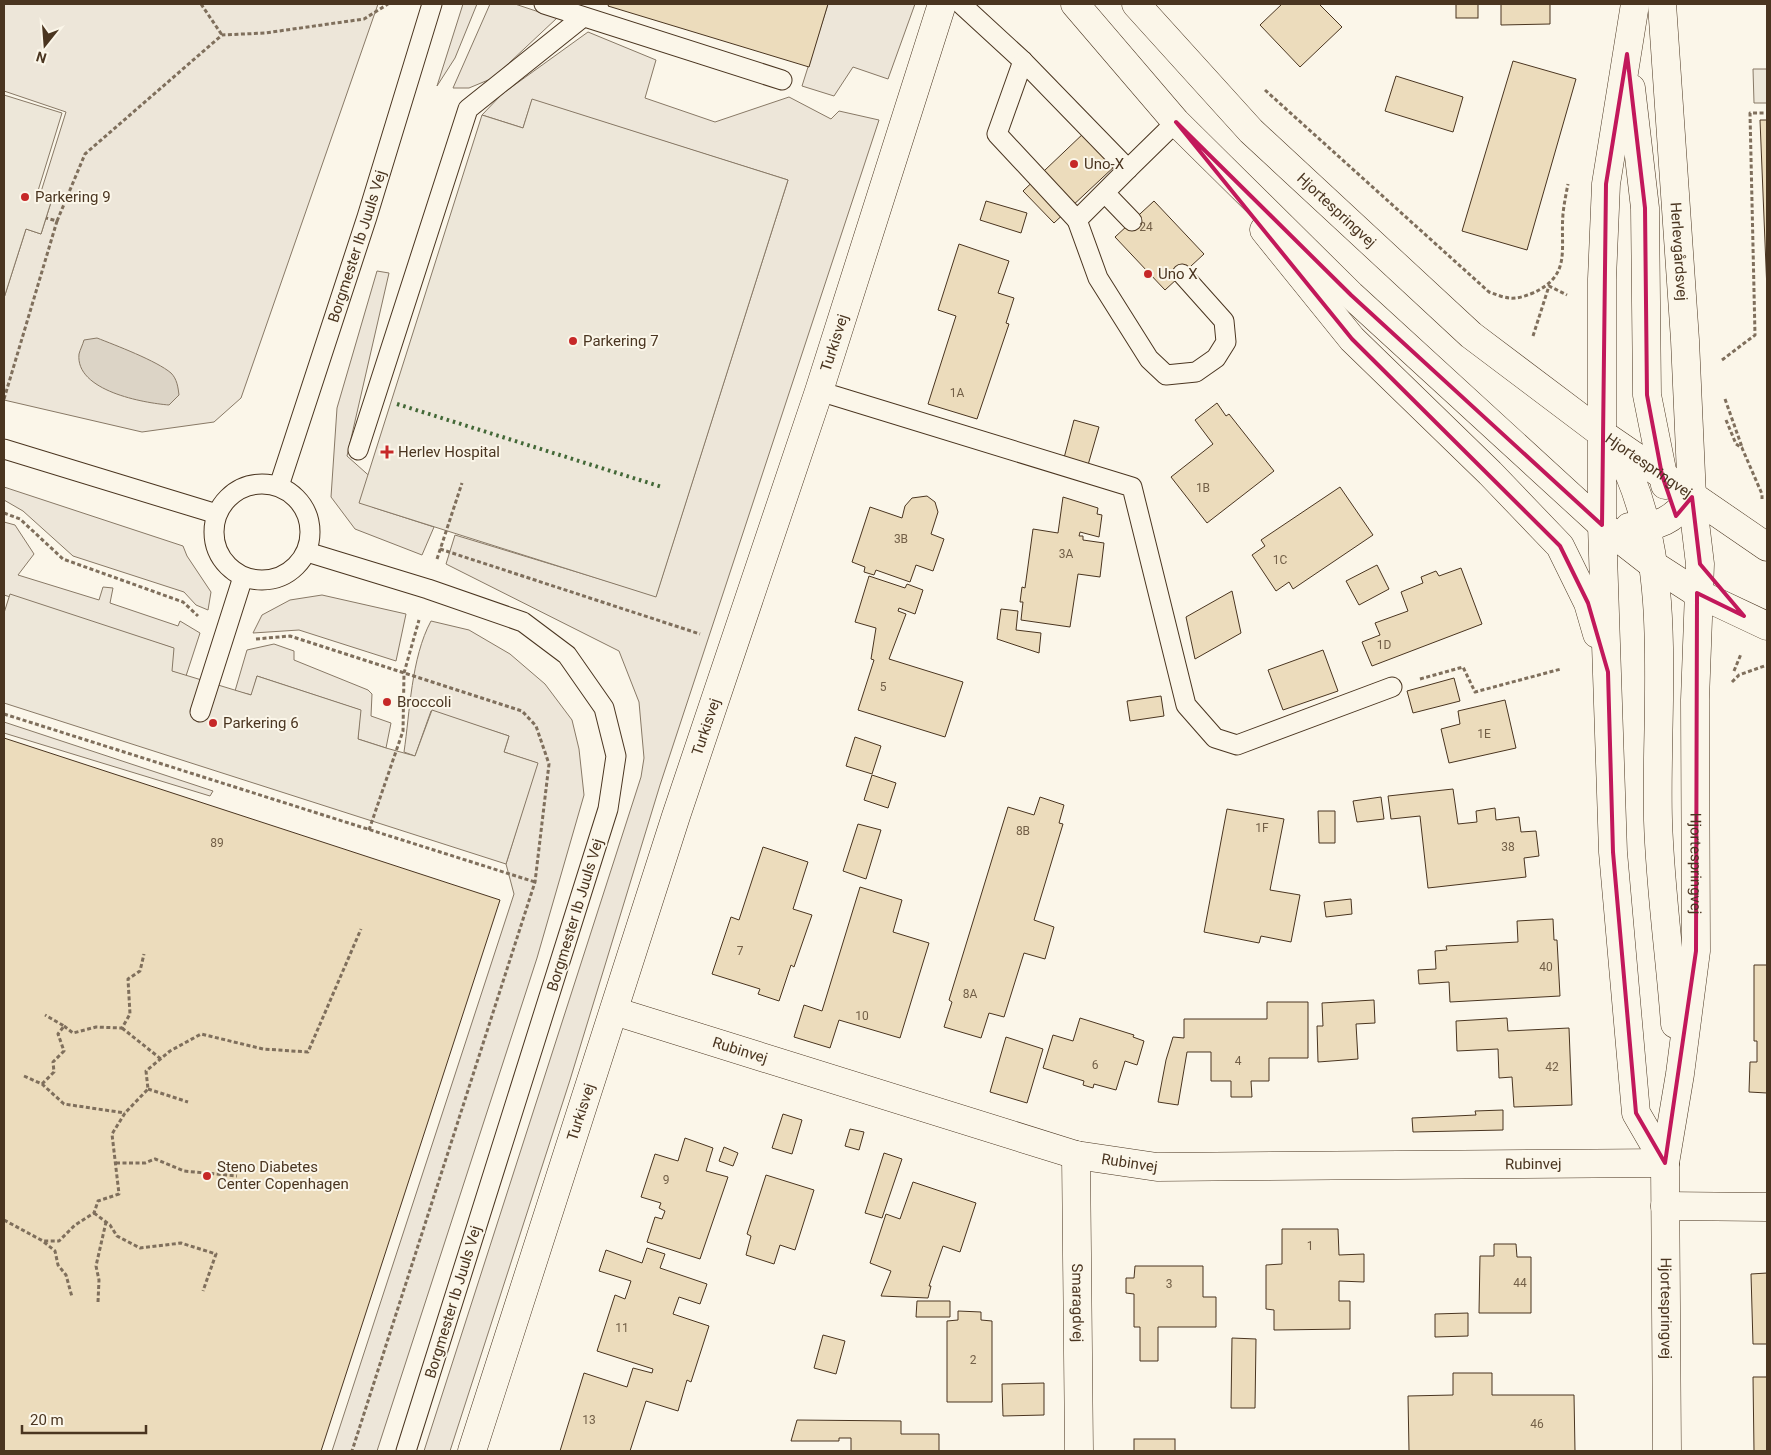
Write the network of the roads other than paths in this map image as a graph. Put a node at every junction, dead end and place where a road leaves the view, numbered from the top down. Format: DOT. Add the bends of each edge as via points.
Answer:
graph roads {
  1 [pos="432,4"];
  2 [pos="544,4"];
  3 [pos="942,4"];
  4 [pos="961,4"];
  5 [pos="1075,4"];
  6 [pos="1136,4"];
  7 [pos="1636,4"];
  8 [pos="1662,4"];
  9 [pos="583,17"];
  10 [pos="1627,54"];
  11 [pos="1023,61"];
  12 [pos="782,80"];
  13 [pos="1176,122"];
  14 [pos="1128,169"];
  15 [pos="1105,192"];
  16 [pos="1077,220"];
  17 [pos="1132,221"];
  18 [pos="1182,274"];
  19 [pos="819,391"];
  20 [pos="1601,434"];
  21 [pos="4,449"];
  22 [pos="358,450"];
  23 [pos="1662,475"];
  24 [pos="279,486"];
  25 [pos="1684,507"];
  26 [pos="217,514"];
  27 [pos="1602,525"];
  28 [pos="1647,528"];
  29 [pos="1767,547"];
  30 [pos="307,552"];
  31 [pos="1652,564"];
  32 [pos="1700,564"];
  33 [pos="243,577"];
  34 [pos="1697,593"];
  35 [pos="1756,621"];
  36 [pos="1608,672"];
  37 [pos="1392,687"];
  38 [pos="200,712"];
  39 [pos="614,1011"];
  40 [pos="1680,1074"];
  41 [pos="1076,1155"];
  42 [pos="1665,1163"];
  43 [pos="1665,1206"];
  44 [pos="1767,1207"];
  45 [pos="406,1451"];
  46 [pos="472,1451"];
  47 [pos="1079,1451"];
  48 [pos="1667,1451"];
  1 -- 24 [label="lane, Borgmester Ib Juuls Vej"];
  2 -- 9 [label="lane"];
  3 -- 19 [label="street, Turkisvej"];
  4 -- 11 [label="lane"];
  5 -- 13 [label="street"];
  6 -- 20 [label="street, Hjortespringvej" via="1251,130 1471,335"];
  7 -- 10 [label="street"];
  8 -- 25 [label="street, Herlevgårdsvej" via="1684,340"];
  9 -- 12 [label="lane"];
  9 -- 22 [label="lane" via="468,109"];
  10 -- 20 [label="street" via="1606,184"];
  10 -- 23 [label="street" via="1645,208 1647,395"];
  11 -- 14 [label="lane"];
  11 -- 16 [label="lane" via="997,134"];
  13 -- 14 [label="lane"];
  13 -- 27 [label="street" via="1351,295"];
  13 -- 36 [label="street" via="1352,339 1560,546 1588,603"];
  14 -- 15 [label="lane"];
  15 -- 16 [label="lane"];
  15 -- 17 [label="lane"];
  16 -- 18 [label="lane" via="1098,278 1149,359 1166,376 1196,372 1216,358 1226,342 1224,321"];
  19 -- 37 [label="lane" via="1132,487 1186,706 1216,738 1237,745"];
  19 -- 39 [label="street, Turkisvej"];
  20 -- 23 [label="street, Hjortespringvej"];
  20 -- 27 [label="street"];
  20 -- 28 [label="street" via="1629,475"];
  21 -- 26 [label="lane"];
  23 -- 25 [label="street, Hjortespringvej"];
  24 -- 26 [label="lane" via="254,483 231,494"];
  24 -- 30 [label="lane" via="301,501 311,526"];
  25 -- 28 [label="street"];
  25 -- 29 [label="street"];
  25 -- 32 [label="street, Hjortespringvej"];
  26 -- 33 [label="lane" via="214,538 223,562"];
  27 -- 28 [label="street"];
  27 -- 31 [label="street"];
  27 -- 36 [label="street"];
  28 -- 31 [label="street"];
  30 -- 33 [label="lane" via="291,572 268,580"];
  30 -- 45 [label="lane, Borgmester Ib Juuls Vej" via="523,622 567,655 604,708 616,756 608,809"];
  31 -- 34 [label="street"];
  31 -- 40 [label="street" via="1658,631 1658,821"];
  32 -- 34 [label="street, Hjortespringvej"];
  32 -- 35 [label="street"];
  33 -- 38 [label="lane"];
  34 -- 35 [label="street"];
  34 -- 40 [label="street, Hjortespringvej" via="1696,951"];
  36 -- 42 [label="street" via="1613,852 1636,1113"];
  39 -- 41 [label="street, Rubinvej"];
  39 -- 46 [label="street, Turkisvej"];
  40 -- 42 [label="street, Hjortespringvej"];
  41 -- 42 [label="street, Rubinvej" via="1157,1167"];
  41 -- 47 [label="street, Smaragdvej"];
  42 -- 43 [label="street, Hjortespringvej"];
  43 -- 44 [label="street"];
  43 -- 48 [label="street, Hjortespringvej"];
}
